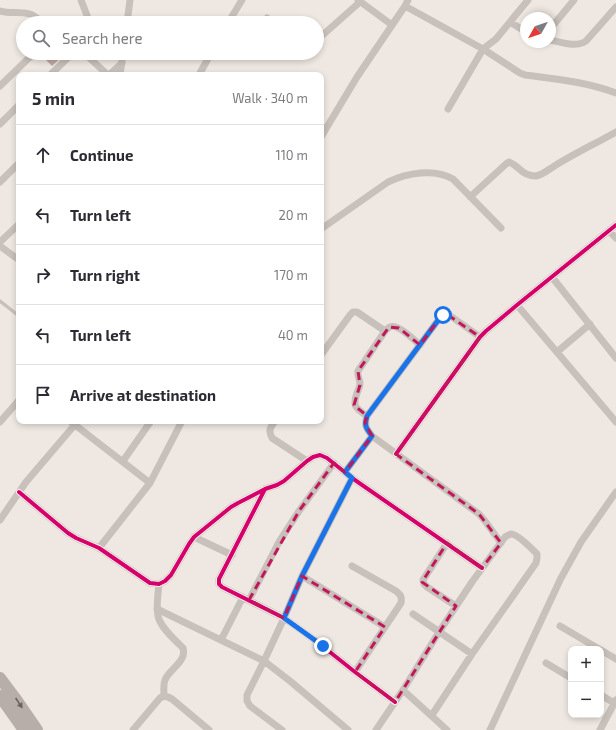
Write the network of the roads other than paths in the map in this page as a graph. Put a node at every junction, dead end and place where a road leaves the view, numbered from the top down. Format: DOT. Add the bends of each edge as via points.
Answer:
graph roads {
  1 [pos="81,0"];
  2 [pos="130,0"];
  3 [pos="242,0"];
  4 [pos="528,0"];
  5 [pos="574,0"];
  6 [pos="359,1"];
  7 [pos="406,3"];
  8 [pos="616,7"];
  9 [pos="0,11"];
  10 [pos="34,16"];
  11 [pos="87,16"];
  12 [pos="128,16"];
  13 [pos="232,16"];
  14 [pos="510,22"];
  15 [pos="556,22"];
  16 [pos="392,25"];
  17 [pos="520,28"];
  18 [pos="324,34"];
  19 [pos="556,41"];
  20 [pos="482,49"];
  21 [pos="27,60"];
  22 [pos="66,60"];
  23 [pos="92,60"];
  24 [pos="122,60"];
  25 [pos="206,60"];
  26 [pos="122,63"];
  27 [pos="53,72"];
  28 [pos="105,72"];
  29 [pos="112,72"];
  30 [pos="120,72"];
  31 [pos="200,72"];
  32 [pos="0,86"];
  33 [pos="616,93"];
  34 [pos="16,108"];
  35 [pos="448,109"];
  36 [pos="0,124"];
  37 [pos="324,132"];
  38 [pos="616,132"];
  39 [pos="16,166"];
  40 [pos="0,182"];
  41 [pos="470,196"];
  42 [pos="616,225"];
  43 [pos="16,227"];
  44 [pos="324,227"];
  45 [pos="501,228"];
  46 [pos="610,231"];
  47 [pos="616,238"];
  48 [pos="0,242"];
  49 [pos="0,246"];
  50 [pos="16,258"];
  51 [pos="552,277"];
  52 [pos="0,301"];
  53 [pos="517,305"];
  54 [pos="16,314"];
  55 [pos="590,324"];
  56 [pos="385,331"];
  57 [pos="480,337"];
  58 [pos="420,345"];
  59 [pos="324,351"];
  60 [pos="557,352"];
  61 [pos="616,358"];
  62 [pos="16,403"];
  63 [pos="367,416"];
  64 [pos="0,422"];
  65 [pos="616,422"];
  66 [pos="72,424"];
  67 [pos="76,424"];
  68 [pos="149,424"];
  69 [pos="180,424"];
  70 [pos="273,424"];
  71 [pos="372,436"];
  72 [pos="396,454"];
  73 [pos="122,461"];
  74 [pos="306,461"];
  75 [pos="334,463"];
  76 [pos="345,472"];
  77 [pos="352,478"];
  78 [pos="150,483"];
  79 [pos="265,489"];
  80 [pos="19,492"];
  81 [pos="616,492"];
  82 [pos="0,520"];
  83 [pos="194,537"];
  84 [pos="446,543"];
  85 [pos="501,543"];
  86 [pos="99,548"];
  87 [pos="232,554"];
  88 [pos="352,566"];
  89 [pos="482,568"];
  90 [pos="302,576"];
  91 [pos="159,584"];
  92 [pos="246,599"];
  93 [pos="456,606"];
  94 [pos="157,609"];
  95 [pos="413,614"];
  96 [pos="284,618"];
  97 [pos="560,626"];
  98 [pos="385,627"];
  99 [pos="439,632"];
  100 [pos="221,640"];
  101 [pos="593,646"];
  102 [pos="604,652"];
  103 [pos="472,654"];
  104 [pos="616,659"];
  105 [pos="264,661"];
  106 [pos="546,663"];
  107 [pos="354,672"];
  108 [pos="568,676"];
  109 [pos="0,678"];
  110 [pos="403,690"];
  111 [pos="0,696"];
  112 [pos="164,696"];
  113 [pos="604,696"];
  114 [pos="615,701"];
  115 [pos="395,702"];
  116 [pos="432,715"];
  117 [pos="24,730"];
  118 [pos="37,730"];
  119 [pos="132,730"];
  120 [pos="209,730"];
  121 [pos="282,730"];
  122 [pos="348,730"];
  123 [pos="376,730"];
  124 [pos="447,730"];
  125 [pos="490,730"];
  126 [pos="600,730"];
  1 -- 11 [label="street"];
  2 -- 12 [label="street"];
  3 -- 13 [label="street"];
  4 -- 14 [label="street"];
  5 -- 15 [label="street"];
  6 -- 16 [label="street"];
  6 -- 18 [label="street"];
  7 -- 16 [label="street"];
  7 -- 20 [label="street"];
  8 -- 19 [label="street" via="581,44"];
  9 -- 10 [label="street" via="23,12"];
  14 -- 17 [label="street"];
  14 -- 20 [label="street" via="496,39"];
  16 -- 37 [label="street"];
  20 -- 33 [label="street" via="526,75 567,80"];
  20 -- 35 [label="street"];
  21 -- 32 [label="street"];
  22 -- 27 [label="street"];
  23 -- 28 [label="street"];
  24 -- 26 [label="street"];
  25 -- 31 [label="street"];
  26 -- 29 [label="street"];
  26 -- 30 [label="street"];
  34 -- 36 [label="street"];
  38 -- 41 [label="street" via="537,176 523,173 509,162"];
  39 -- 40 [label="street"];
  41 -- 44 [label="street" via="446,175 430,172 395,178"];
  41 -- 45 [label="street"];
  42 -- 46 [label="street"];
  43 -- 48 [label="street"];
  46 -- 47 [label="street"];
  46 -- 51 [label="street"];
  49 -- 50 [label="street"];
  51 -- 53 [label="street"];
  51 -- 55 [label="street"];
  52 -- 54 [label="lane"];
  53 -- 57 [label="street"];
  53 -- 60 [label="street"];
  55 -- 60 [label="street"];
  55 -- 61 [label="street"];
  56 -- 58 [label="street" via="394,326"];
  56 -- 59 [label="street" via="354,312"];
  56 -- 63 [label="street" via="358,371 360,385 354,405"];
  57 -- 58 [label="street" via="448,315 443,315"];
  57 -- 72 [label="street"];
  58 -- 63 [label="street"];
  60 -- 65 [label="street"];
  62 -- 64 [label="street"];
  63 -- 71 [label="street" via="366,429"];
  66 -- 80 [label="street"];
  67 -- 73 [label="street"];
  68 -- 73 [label="street"];
  69 -- 78 [label="street"];
  70 -- 74 [label="street" via="270,428 272,438"];
  71 -- 72 [label="street"];
  71 -- 76 [label="street"];
  72 -- 85 [label="street" via="479,514"];
  73 -- 78 [label="street"];
  74 -- 75 [label="street" via="320,455"];
  74 -- 79 [label="street" via="277,486"];
  75 -- 76 [label="street"];
  75 -- 92 [label="street" via="299,511"];
  76 -- 77 [label="street"];
  77 -- 84 [label="street"];
  77 -- 90 [label="street"];
  78 -- 86 [label="street"];
  79 -- 83 [label="street" via="231,507"];
  79 -- 87 [label="street"];
  80 -- 82 [label="street"];
  80 -- 86 [label="street" via="68,533"];
  81 -- 125 [label="street" via="581,542 561,578"];
  83 -- 87 [label="street"];
  83 -- 91 [label="street" via="171,575"];
  84 -- 89 [label="street"];
  84 -- 93 [label="street" via="423,580 427,587"];
  85 -- 89 [label="street"];
  85 -- 103 [label="street" via="509,534 517,537 537,554 536,562"];
  86 -- 91 [label="street" via="150,583"];
  87 -- 92 [label="street" via="219,584"];
  88 -- 98 [label="street" via="400,595 401,603"];
  89 -- 93 [label="street"];
  90 -- 96 [label="street"];
  90 -- 98 [label="street"];
  91 -- 94 [label="street"];
  92 -- 96 [label="street"];
  92 -- 100 [label="street"];
  93 -- 99 [label="street"];
  94 -- 100 [label="street"];
  94 -- 112 [label="street" via="161,624 183,648 184,653 165,678"];
  95 -- 99 [label="street"];
  96 -- 105 [label="street"];
  96 -- 107 [label="street" via="320,643"];
  97 -- 101 [label="street"];
  98 -- 107 [label="street"];
  99 -- 103 [label="street"];
  99 -- 110 [label="street"];
  100 -- 105 [label="street"];
  102 -- 104 [label="street"];
  103 -- 116 [label="street"];
  105 -- 121 [label="street" via="246,701"];
  105 -- 122 [label="street"];
  106 -- 108 [label="street"];
  107 -- 115 [label="street"];
  109 -- 118 [label="main road, one-way"];
  110 -- 115 [label="street"];
  110 -- 116 [label="street"];
  111 -- 117 [label="main road"];
  112 -- 119 [label="street"];
  112 -- 120 [label="street" via="172,699"];
  113 -- 114 [label="street"];
  114 -- 126 [label="street"];
  115 -- 123 [label="street"];
  116 -- 124 [label="street"];
}
